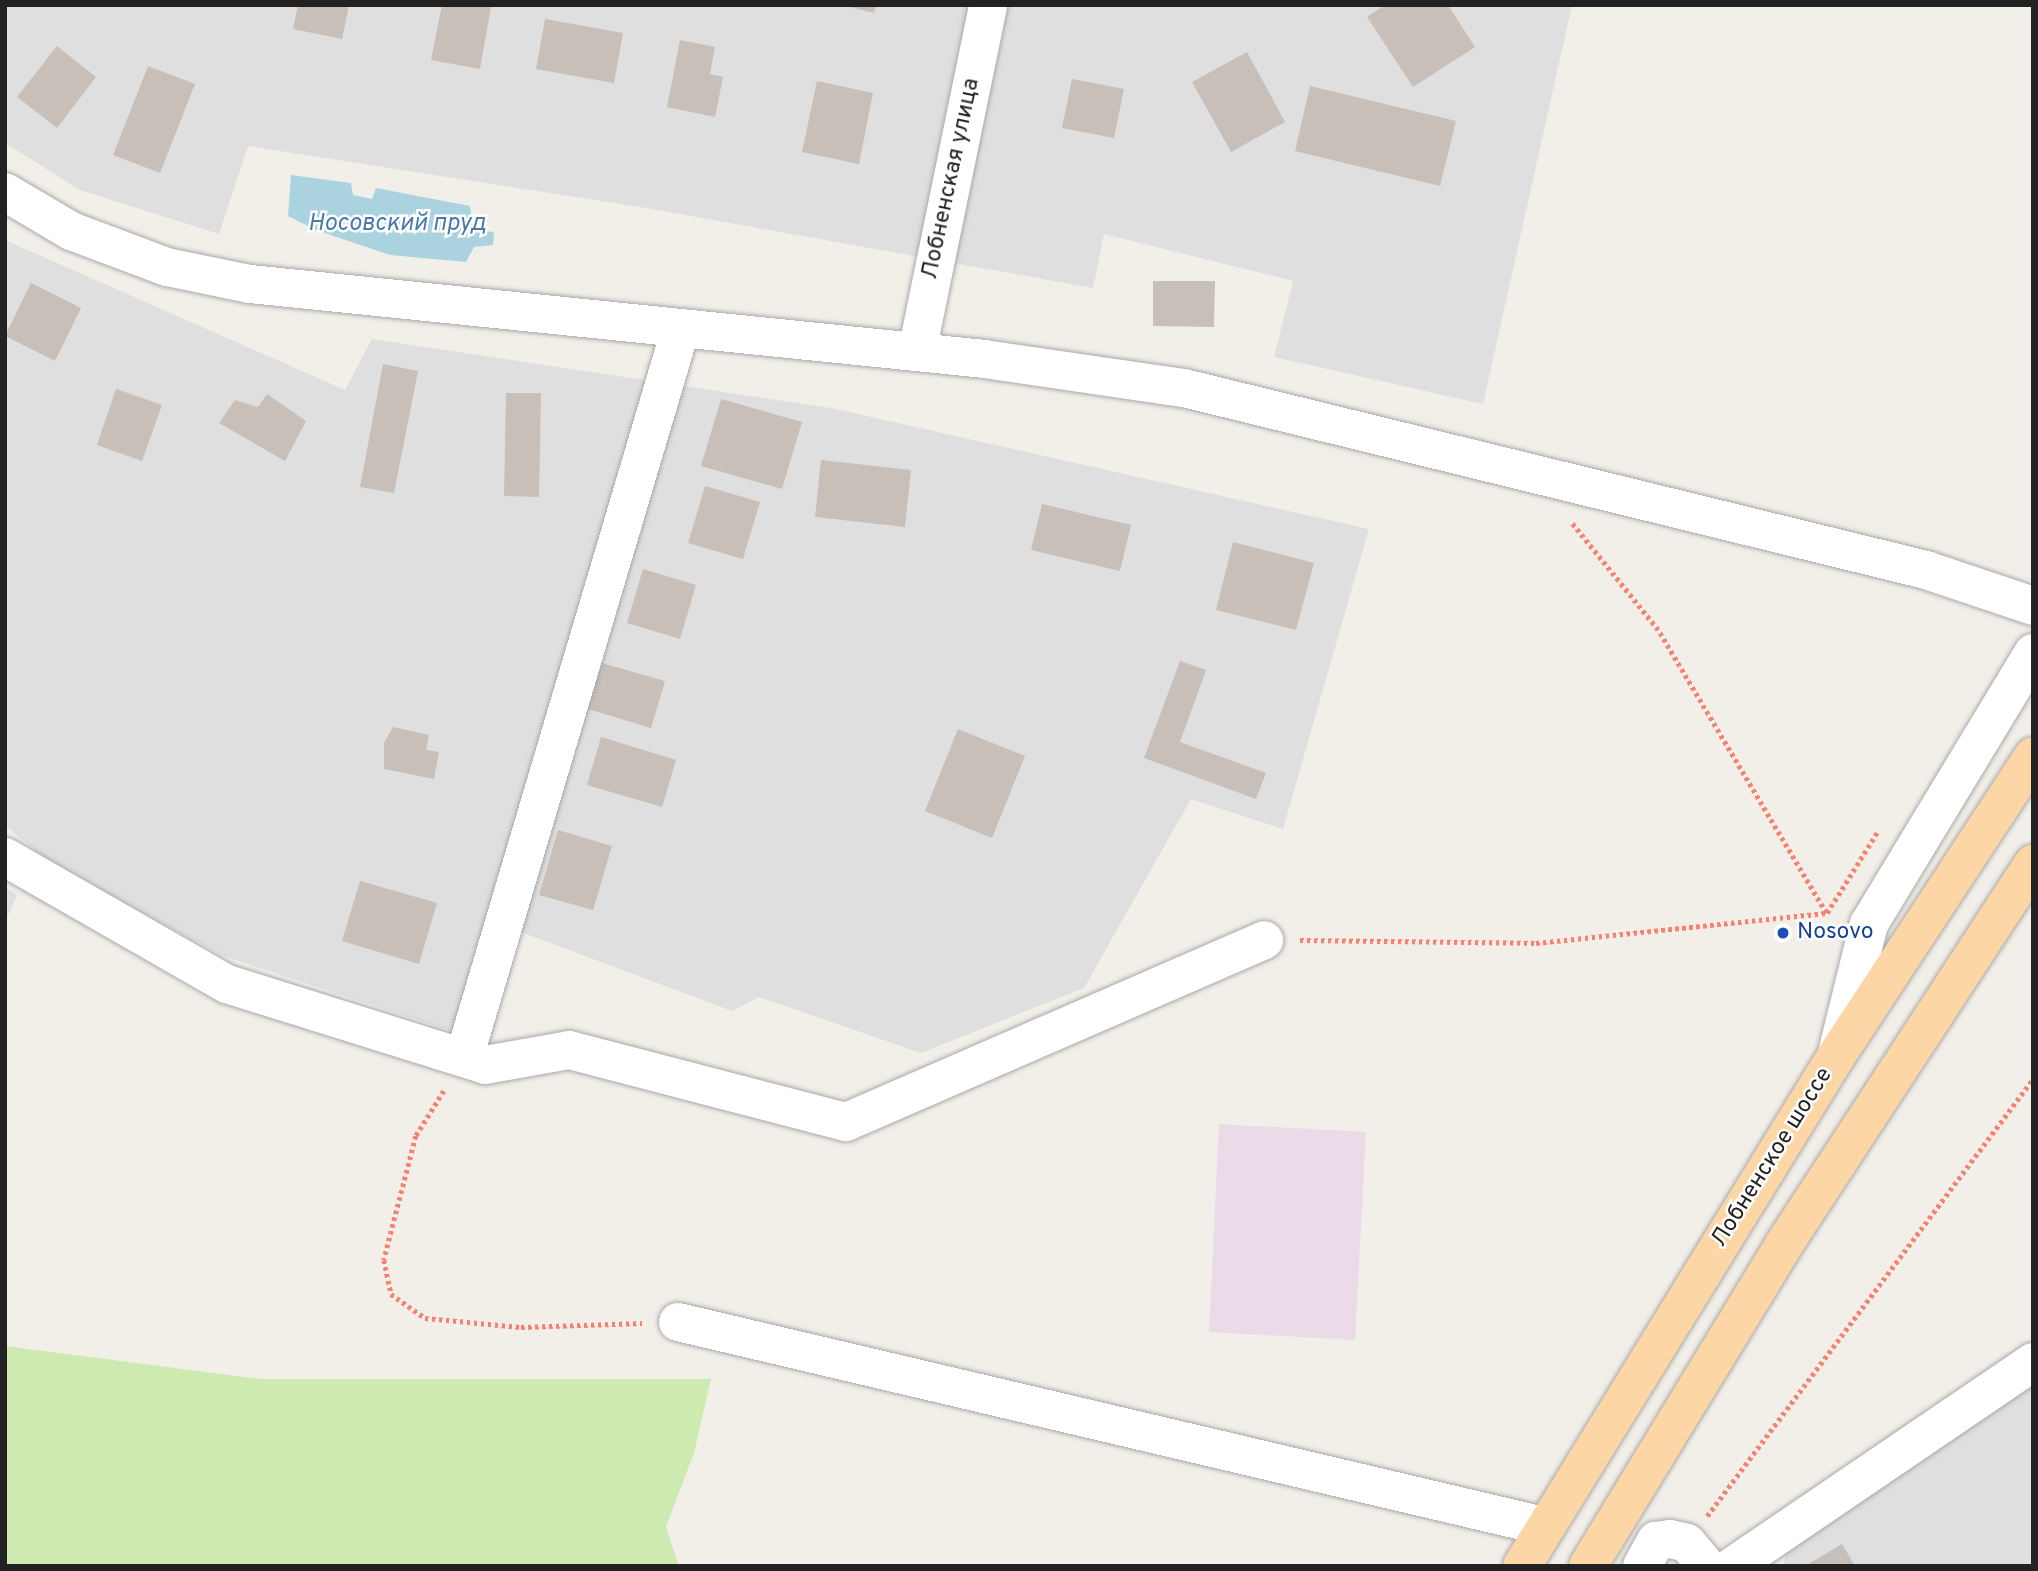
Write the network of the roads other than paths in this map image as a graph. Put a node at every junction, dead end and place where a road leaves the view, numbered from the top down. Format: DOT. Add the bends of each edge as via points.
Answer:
graph roads {
  1 [pos="988,5"];
  2 [pos="5,192"];
  3 [pos="680,331"];
  4 [pos="917,352"];
  5 [pos="2033,606"];
  6 [pos="2033,653"];
  7 [pos="2033,756"];
  8 [pos="5,857"];
  9 [pos="2033,864"];
  10 [pos="1264,940"];
  11 [pos="464,1058"];
  12 [pos="1835,1058"];
  13 [pos="678,1322"];
  14 [pos="2033,1362"];
  15 [pos="1544,1526"];
  16 [pos="1696,1554"];
  17 [pos="1522,1566"];
  18 [pos="1588,1566"];
  19 [pos="1642,1566"];
  20 [pos="1733,1566"];
  1 -- 4 [label="street, Лобненская улица"];
  2 -- 3 [label="street" via="71,231 167,267 250,284"];
  3 -- 4 [label="street"];
  3 -- 11 [label="street"];
  4 -- 5 [label="street" via="1184,388 1926,570"];
  6 -- 12 [label="street" via="1869,924"];
  7 -- 12 [label="main road, Лобненское шоссе"];
  8 -- 11 [label="street" via="227,984"];
  9 -- 18 [label="main road" via="1783,1246"];
  10 -- 11 [label="street" via="846,1122 569,1050 485,1065"];
  12 -- 15 [label="main road, Лобненское шоссе"];
  13 -- 15 [label="street"];
  14 -- 20 [label="street"];
  15 -- 17 [label="main road, Лобненское шоссе"];
  16 -- 19 [label="street" via="1656,1541"];
}
